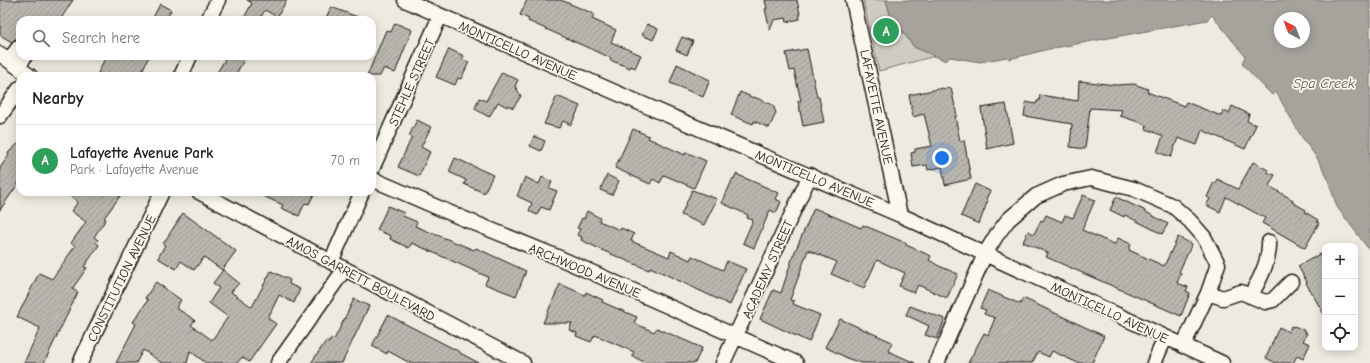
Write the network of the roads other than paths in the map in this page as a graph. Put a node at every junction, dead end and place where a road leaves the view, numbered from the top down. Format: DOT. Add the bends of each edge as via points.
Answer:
graph roads {
  1 [pos="218,0"];
  2 [pos="405,0"];
  3 [pos="853,0"];
  4 [pos="210,16"];
  5 [pos="440,16"];
  6 [pos="13,59"];
  7 [pos="188,60"];
  8 [pos="25,72"];
  9 [pos="182,72"];
  10 [pos="16,94"];
  11 [pos="0,116"];
  12 [pos="376,161"];
  13 [pos="810,175"];
  14 [pos="376,181"];
  15 [pos="160,196"];
  16 [pos="207,196"];
  17 [pos="360,196"];
  18 [pos="900,215"];
  19 [pos="1269,242"];
  20 [pos="985,254"];
  21 [pos="331,262"];
  22 [pos="344,270"];
  23 [pos="1291,282"];
  24 [pos="1208,293"];
  25 [pos="1250,296"];
  26 [pos="737,337"];
  27 [pos="1165,338"];
  28 [pos="1183,346"];
  29 [pos="517,362"];
  30 [pos="80,363"];
  31 [pos="278,363"];
  32 [pos="723,363"];
  33 [pos="796,363"];
  34 [pos="937,363"];
  35 [pos="1154,363"];
  36 [pos="1222,363"];
  1 -- 4 [label="street"];
  2 -- 5 [label="street, MONTICELLO AVENUE"];
  3 -- 18 [label="street, LAFAYETTE AVENUE"];
  5 -- 12 [label="street, STEHLE STREET"];
  5 -- 13 [label="street, MONTICELLO AVENUE"];
  6 -- 8 [label="street"];
  7 -- 9 [label="street"];
  10 -- 11 [label="street"];
  13 -- 18 [label="street, MONTICELLO AVENUE"];
  13 -- 26 [label="street, ACADEMY STREET"];
  14 -- 26 [label="street, ARCHWOOD AVENUE" via="555,256"];
  15 -- 30 [label="street, CONSTITUTION AVENUE"];
  16 -- 21 [label="street, AMOS GARRETT BOULEVARD"];
  17 -- 21 [label="street"];
  18 -- 20 [label="street, MONTICELLO AVENUE"];
  19 -- 25 [label="street" via="1270,251"];
  20 -- 24 [label="street" via="1008,220 1036,196 1063,184 1091,178 1134,188 1173,206 1190,221 1204,237 1218,264"];
  20 -- 27 [label="street, MONTICELLO AVENUE"];
  20 -- 34 [label="street"];
  21 -- 22 [label="street, AMOS GARRETT BOULEVARD"];
  22 -- 29 [label="street, AMOS GARRETT BOULEVARD"];
  22 -- 31 [label="street"];
  23 -- 25 [label="street" via="1273,300 1265,302"];
  24 -- 25 [label="street" via="1223,298 1241,292"];
  24 -- 28 [label="street"];
  26 -- 32 [label="street, ACADEMY STREET"];
  26 -- 33 [label="street, ARCHWOOD AVENUE"];
  27 -- 28 [label="street, MONTICELLO AVENUE"];
  27 -- 35 [label="street"];
  28 -- 36 [label="street, MONTICELLO AVENUE"];
}
